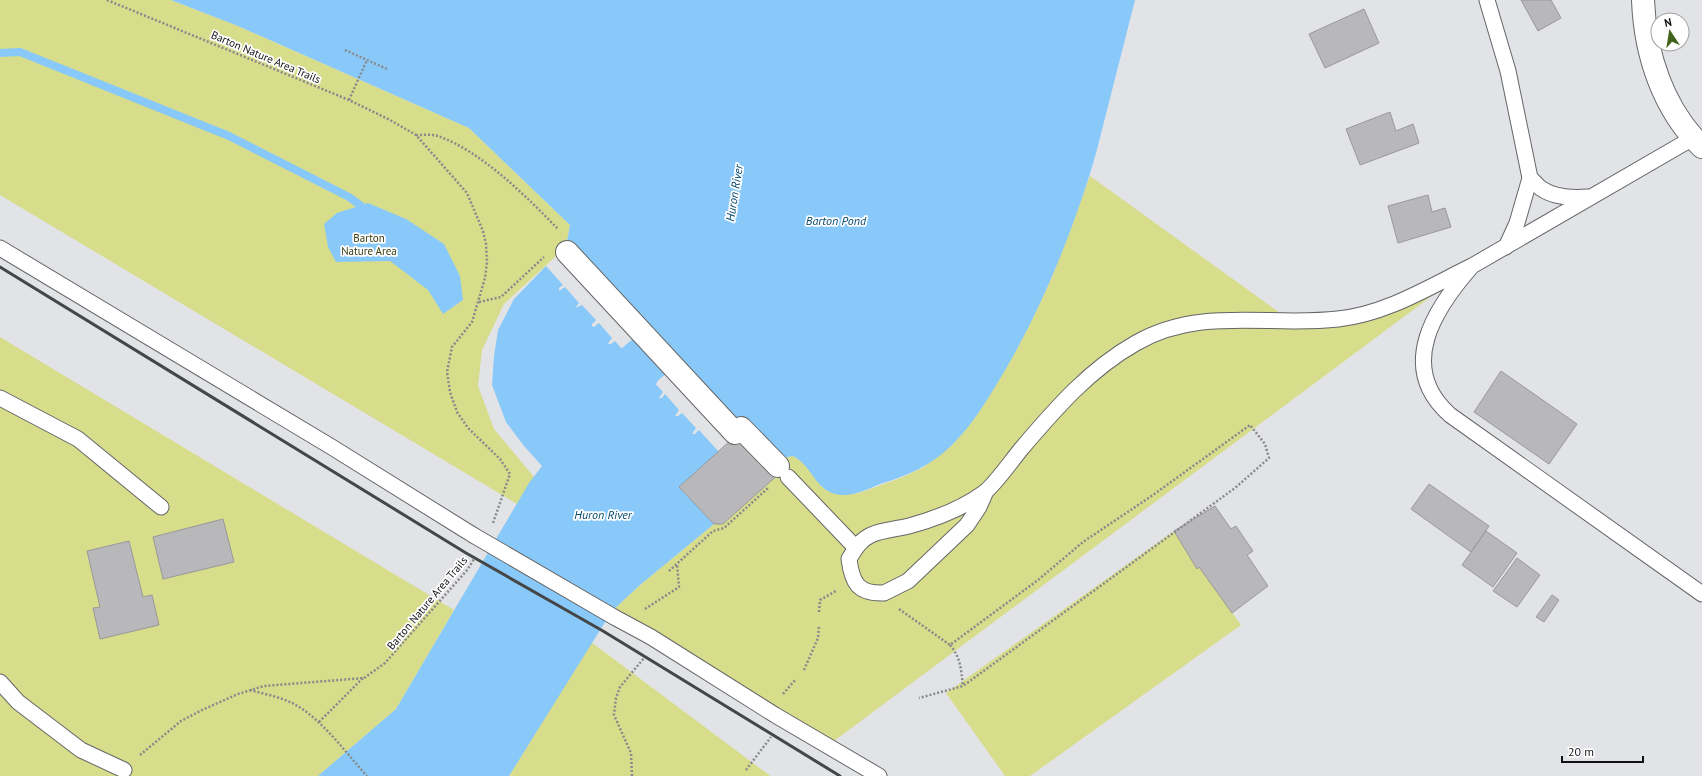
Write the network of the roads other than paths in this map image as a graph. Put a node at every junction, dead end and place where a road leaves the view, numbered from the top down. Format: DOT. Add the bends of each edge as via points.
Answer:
graph roads {
  1 [pos="1486,0"];
  2 [pos="1643,0"];
  3 [pos="1697,143"];
  4 [pos="1530,178"];
  5 [pos="1592,196"];
  6 [pos="559,245"];
  7 [pos="1506,247"];
  8 [pos="0,248"];
  9 [pos="1472,266"];
  10 [pos="0,398"];
  11 [pos="783,471"];
  12 [pos="986,491"];
  13 [pos="161,508"];
  14 [pos="856,548"];
  15 [pos="1702,594"];
  16 [pos="0,682"];
  17 [pos="124,770"];
  18 [pos="879,776"];
  1 -- 4 [label="lane" via="1508,71"];
  2 -- 3 [label="street" via="1647,36 1657,73 1676,116"];
  3 -- 5 [label="lane"];
  4 -- 5 [label="lane" via="1542,189 1553,194 1572,198"];
  4 -- 7 [label="lane" via="1517,223"];
  5 -- 7 [label="lane"];
  6 -- 11 [label="street" via="735,433 741,428"];
  7 -- 9 [label="lane"];
  8 -- 18 [label="lane, bridge" via="473,535 651,637"];
  9 -- 12 [label="lane" via="1394,304 1365,314 1315,321 1205,321 1170,329 1136,342 1079,385"];
  9 -- 15 [label="lane" via="1442,303 1425,340 1423,354 1426,377 1439,404 1450,415"];
  10 -- 13 [label="lane" via="78,439"];
  11 -- 14 [label="lane"];
  12 -- 14 [label="lane" via="932,519 872,535"];
  12 -- 14 [label="lane" via="967,525 908,581 884,594 868,593 853,578 849,559"];
  16 -- 17 [label="lane" via="18,702 81,750"];
}
